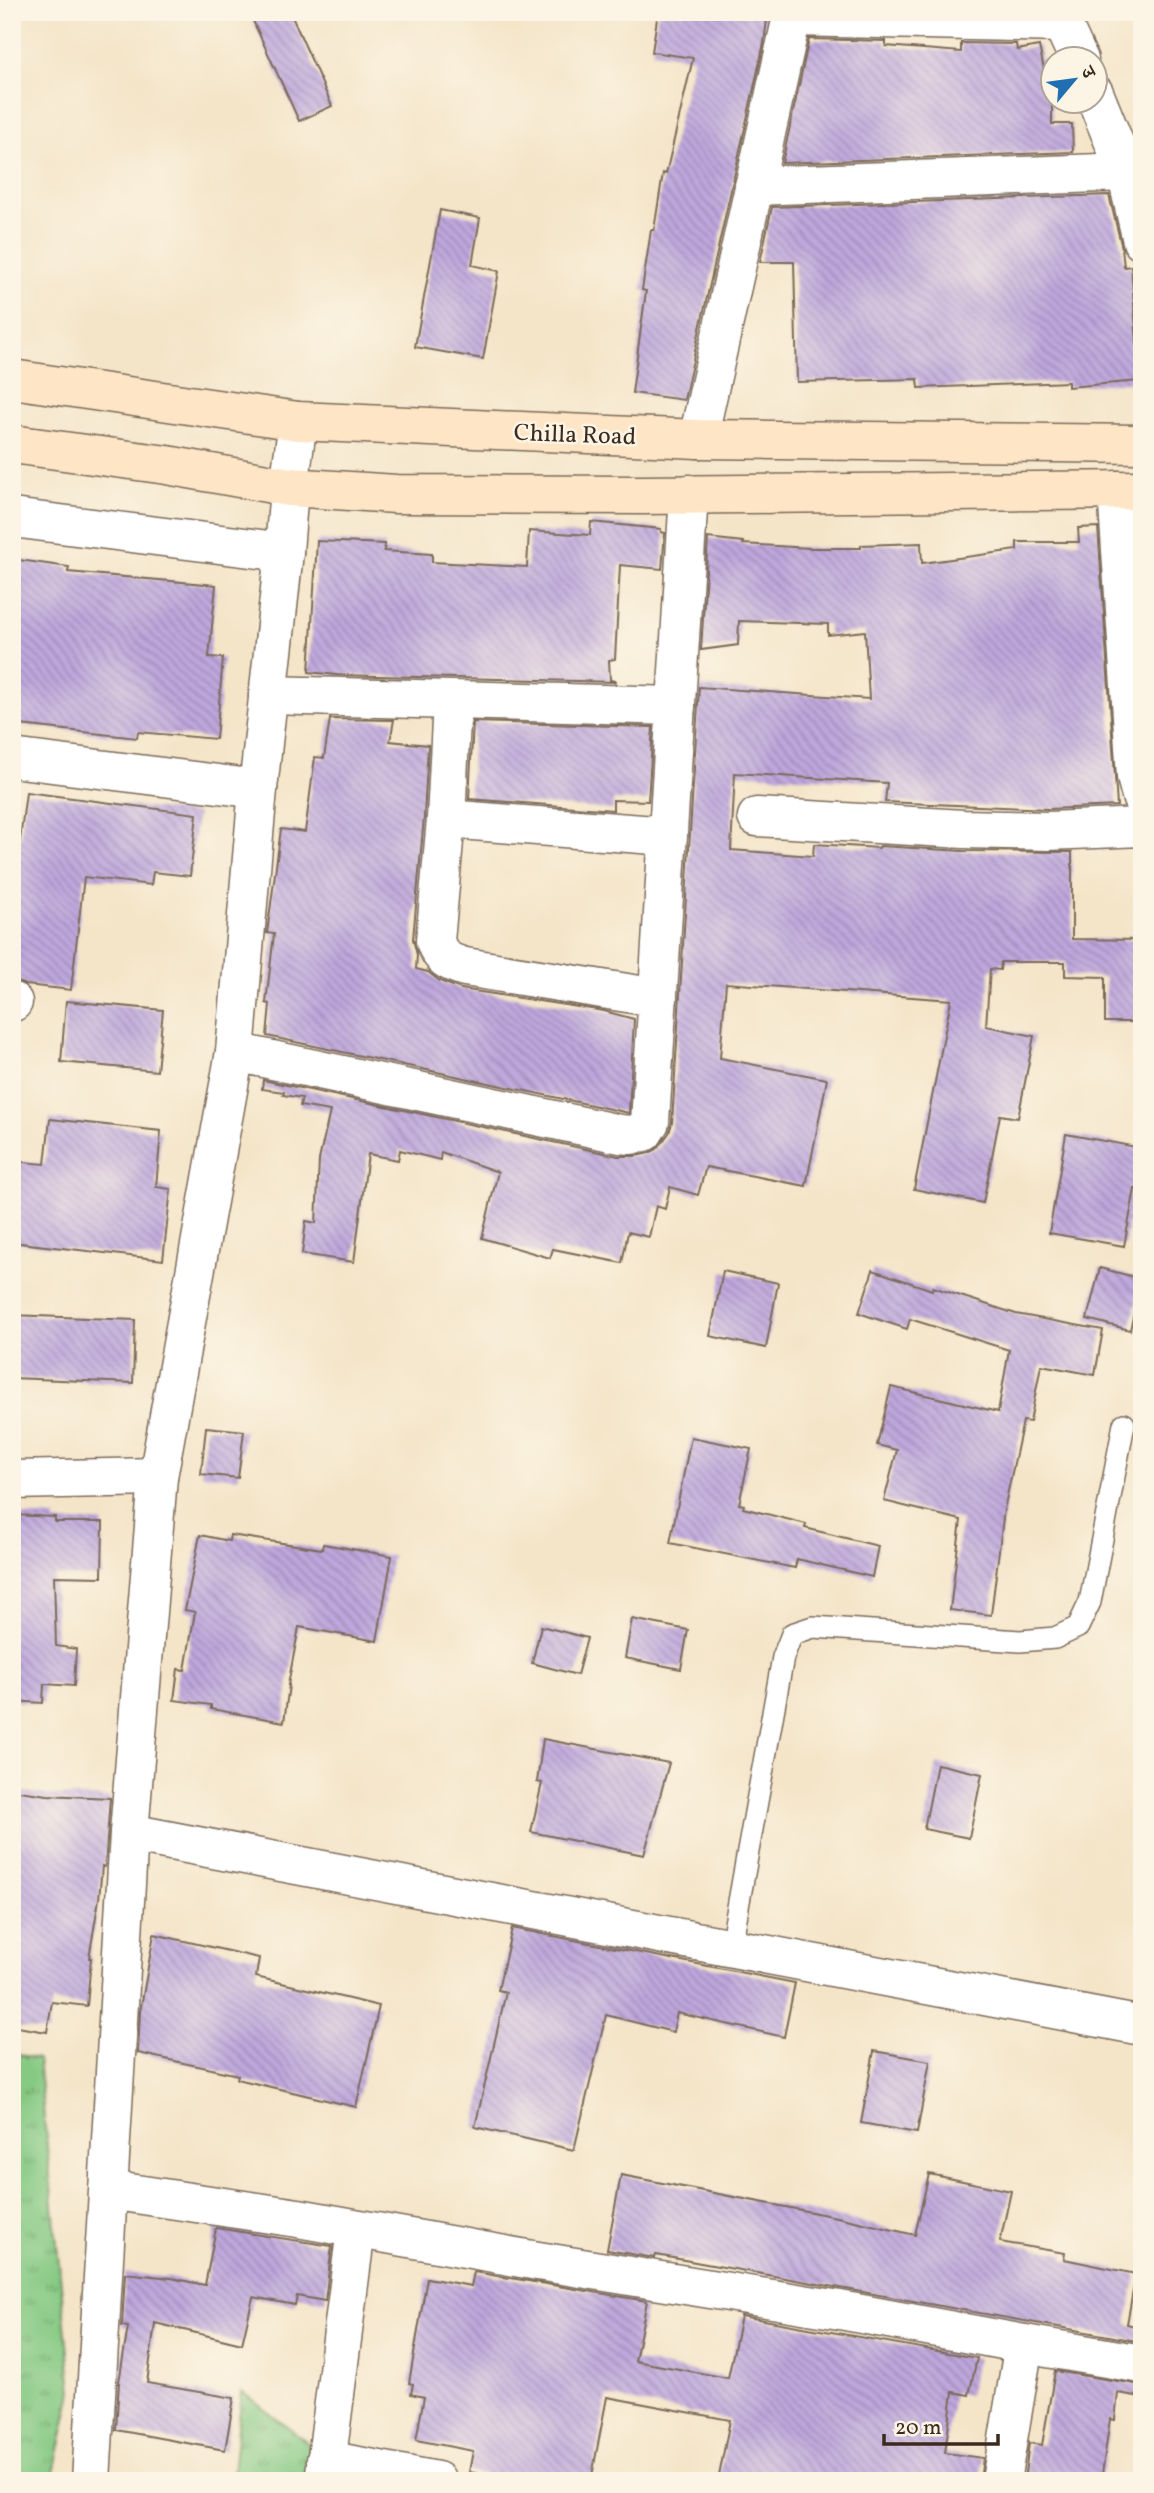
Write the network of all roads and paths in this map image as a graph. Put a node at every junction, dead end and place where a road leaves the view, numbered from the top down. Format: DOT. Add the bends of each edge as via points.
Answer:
graph roads {
  1 [pos="792,15"];
  2 [pos="1059,18"];
  3 [pos="1072,46"];
  4 [pos="1103,116"];
  5 [pos="1126,172"];
  6 [pos="754,186"];
  7 [pos="1142,241"];
  8 [pos="12,379"];
  9 [pos="298,421"];
  10 [pos="698,439"];
  11 [pos="12,444"];
  12 [pos="1142,444"];
  13 [pos="289,486"];
  14 [pos="1130,490"];
  15 [pos="690,494"];
  16 [pos="12,519"];
  17 [pos="284,552"];
  18 [pos="268,695"];
  19 [pos="452,701"];
  20 [pos="676,706"];
  21 [pos="12,758"];
  22 [pos="258,789"];
  23 [pos="1142,799"];
  24 [pos="757,817"];
  25 [pos="446,819"];
  26 [pos="1142,827"];
  27 [pos="668,836"];
  28 [pos="657,998"];
  29 [pos="235,1052"];
  30 [pos="1124,1424"];
  31 [pos="158,1477"];
  32 [pos="12,1480"];
  33 [pos="129,1833"];
  34 [pos="731,1946"];
  35 [pos="1142,2026"];
  36 [pos="109,2190"];
  37 [pos="356,2228"];
  38 [pos="1024,2344"];
  39 [pos="1142,2364"];
  40 [pos="325,2471"];
  41 [pos="91,2481"];
  42 [pos="437,2481"];
  43 [pos="1001,2481"];
  1 -- 2 [label="street"];
  1 -- 6 [label="street"];
  2 -- 3 [label="street"];
  4 -- 5 [label="street"];
  5 -- 6 [label="street"];
  5 -- 7 [label="street"];
  6 -- 10 [label="street"];
  8 -- 9 [label="main road, Chilla Road"];
  9 -- 10 [label="main road, Chilla Road"];
  9 -- 13 [label="street"];
  10 -- 12 [label="main road, Chilla Road"];
  11 -- 13 [label="main road"];
  13 -- 15 [label="main road" via="448,496"];
  13 -- 17 [label="street"];
  14 -- 15 [label="main road"];
  14 -- 23 [label="street" via="1136,777"];
  15 -- 20 [label="street"];
  16 -- 17 [label="street"];
  17 -- 18 [label="street"];
  18 -- 19 [label="street"];
  18 -- 22 [label="street"];
  19 -- 20 [label="street"];
  19 -- 25 [label="street"];
  20 -- 27 [label="street"];
  21 -- 22 [label="street"];
  22 -- 29 [label="street"];
  24 -- 26 [label="street" via="964,829"];
  25 -- 27 [label="street"];
  25 -- 28 [label="street" via="435,941 447,962"];
  27 -- 28 [label="street"];
  28 -- 29 [label="street" via="650,1122 644,1132 631,1135"];
  29 -- 31 [label="street"];
  30 -- 34 [label="lane" via="1090,1602 1078,1627 1055,1638 1020,1641 813,1627 792,1634 783,1657"];
  31 -- 32 [label="street"];
  31 -- 33 [label="street"];
  33 -- 34 [label="street"];
  33 -- 36 [label="street"];
  34 -- 35 [label="street"];
  36 -- 37 [label="street"];
  36 -- 41 [label="street"];
  37 -- 38 [label="street"];
  37 -- 40 [label="street"];
  38 -- 39 [label="street"];
  38 -- 43 [label="street"];
  40 -- 42 [label="street"];
}
